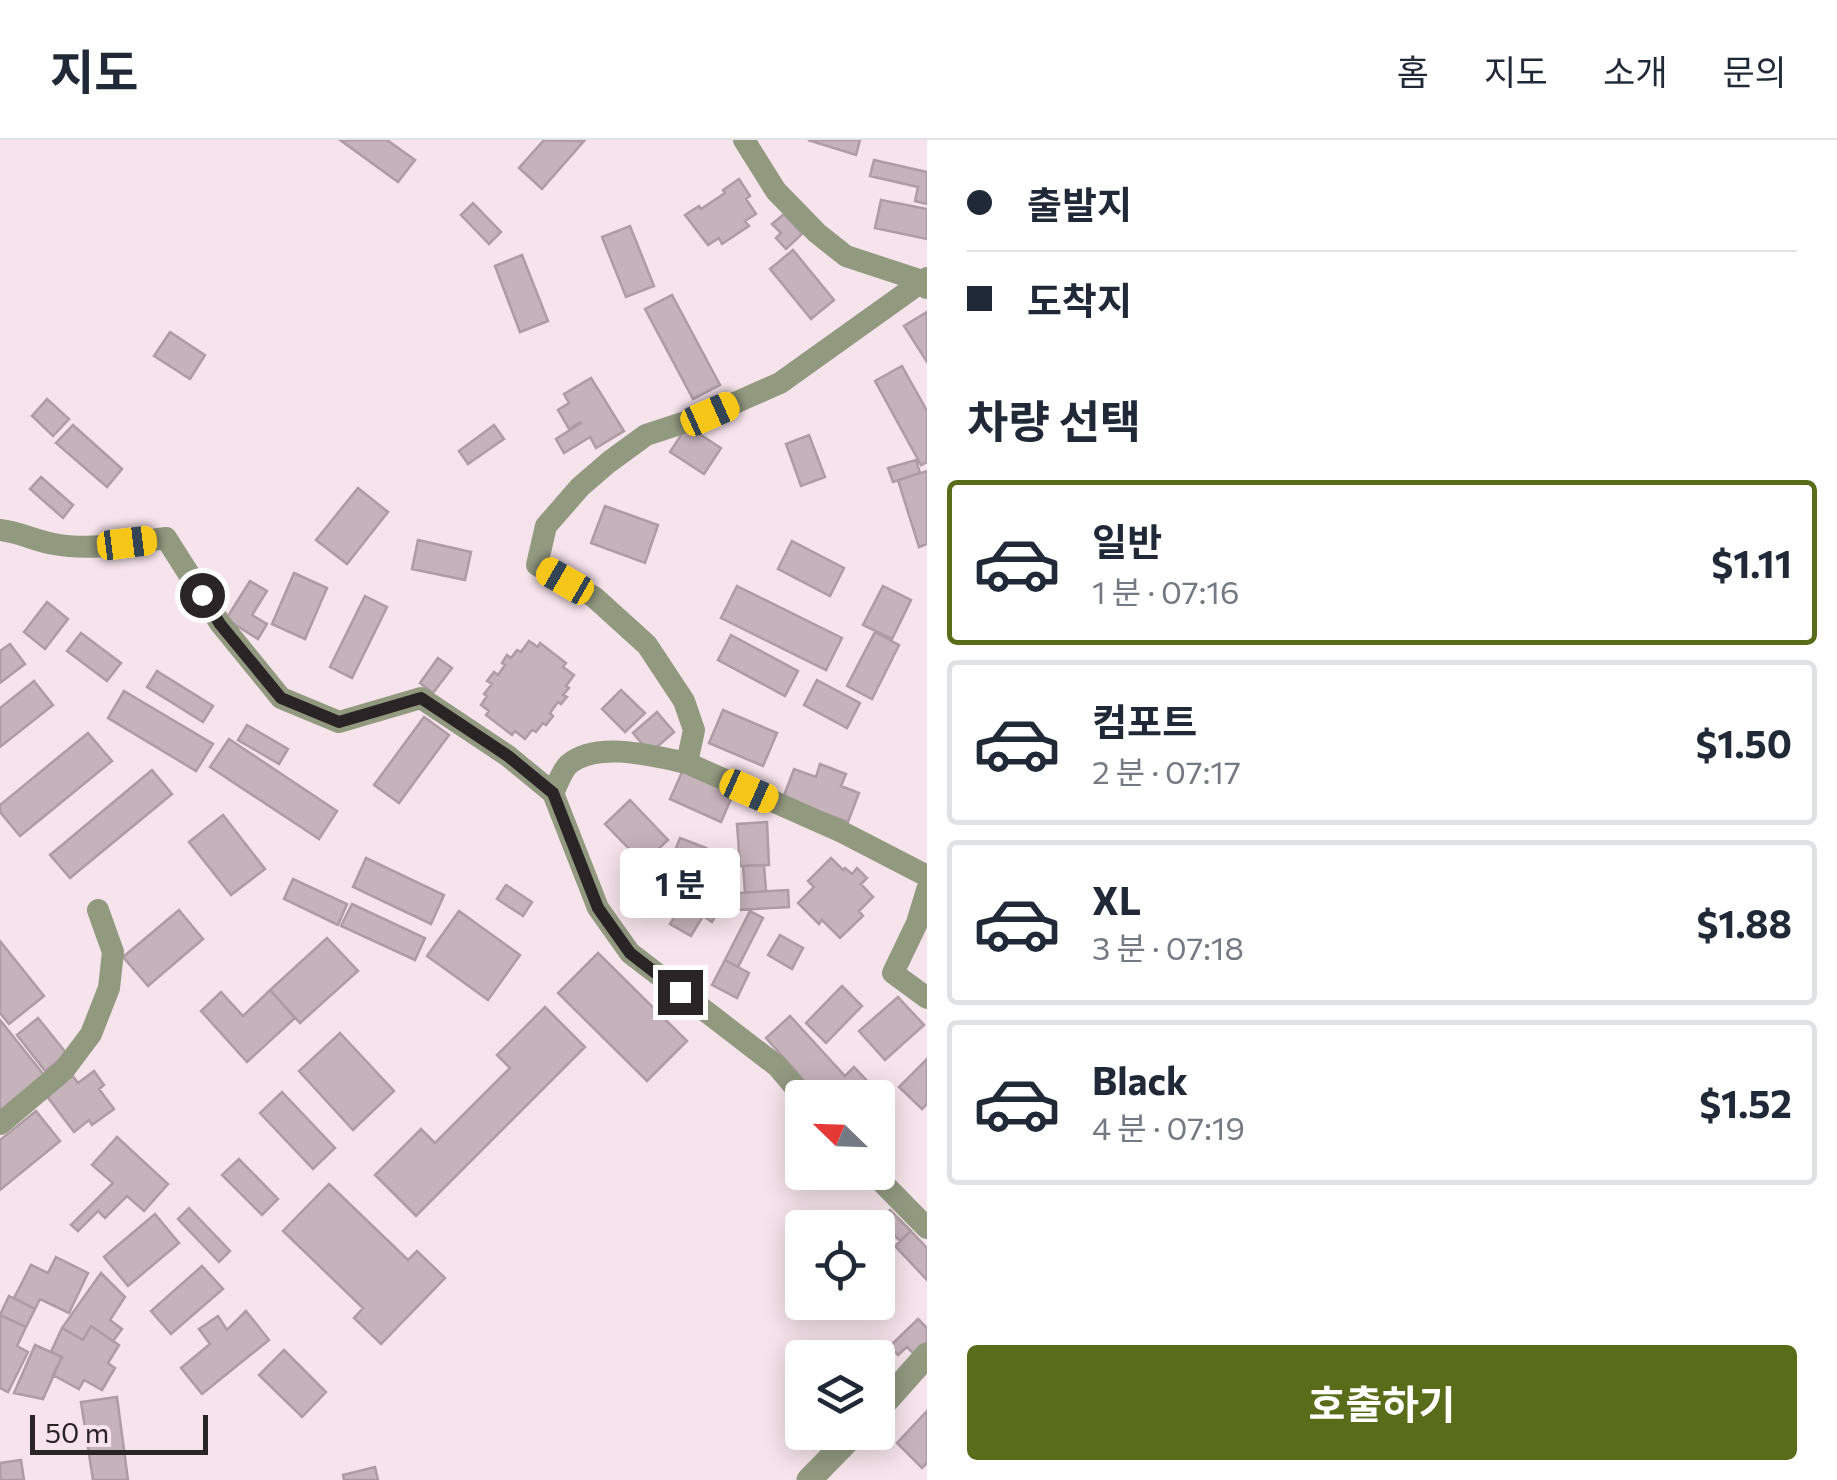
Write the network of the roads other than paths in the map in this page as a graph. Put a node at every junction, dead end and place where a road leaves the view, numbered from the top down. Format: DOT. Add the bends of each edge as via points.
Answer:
graph roads {
  1 [pos="744,140"];
  2 [pos="925,282"];
  3 [pos="0,530"];
  4 [pos="687,763"];
  5 [pos="553,793"];
  6 [pos="927,876"];
  7 [pos="927,890"];
  8 [pos="98,910"];
  9 [pos="927,998"];
  10 [pos="788,1080"];
  11 [pos="0,1124"];
  12 [pos="890,1190"];
  13 [pos="927,1228"];
  14 [pos="927,1355"];
  15 [pos="895,1391"];
  16 [pos="839,1450"];
  17 [pos="810,1480"];
  1 -- 2 [label="street" via="776,191 846,256"];
  2 -- 4 [label="street" via="780,383 646,435 580,487 546,526 537,564 594,597 647,644 684,700 694,730"];
  3 -- 5 [label="street" via="89,548 166,538 220,624 281,698 339,722 421,698"];
  4 -- 5 [label="street" via="596,750 568,765"];
  4 -- 6 [label="street"];
  5 -- 10 [label="street" via="598,908 630,953"];
  7 -- 9 [label="street" via="893,973"];
  8 -- 11 [label="street" via="114,952 91,1034 64,1070"];
  12 -- 13 [label="street"];
  14 -- 15 [label="street"];
  16 -- 17 [label="street"];
}
